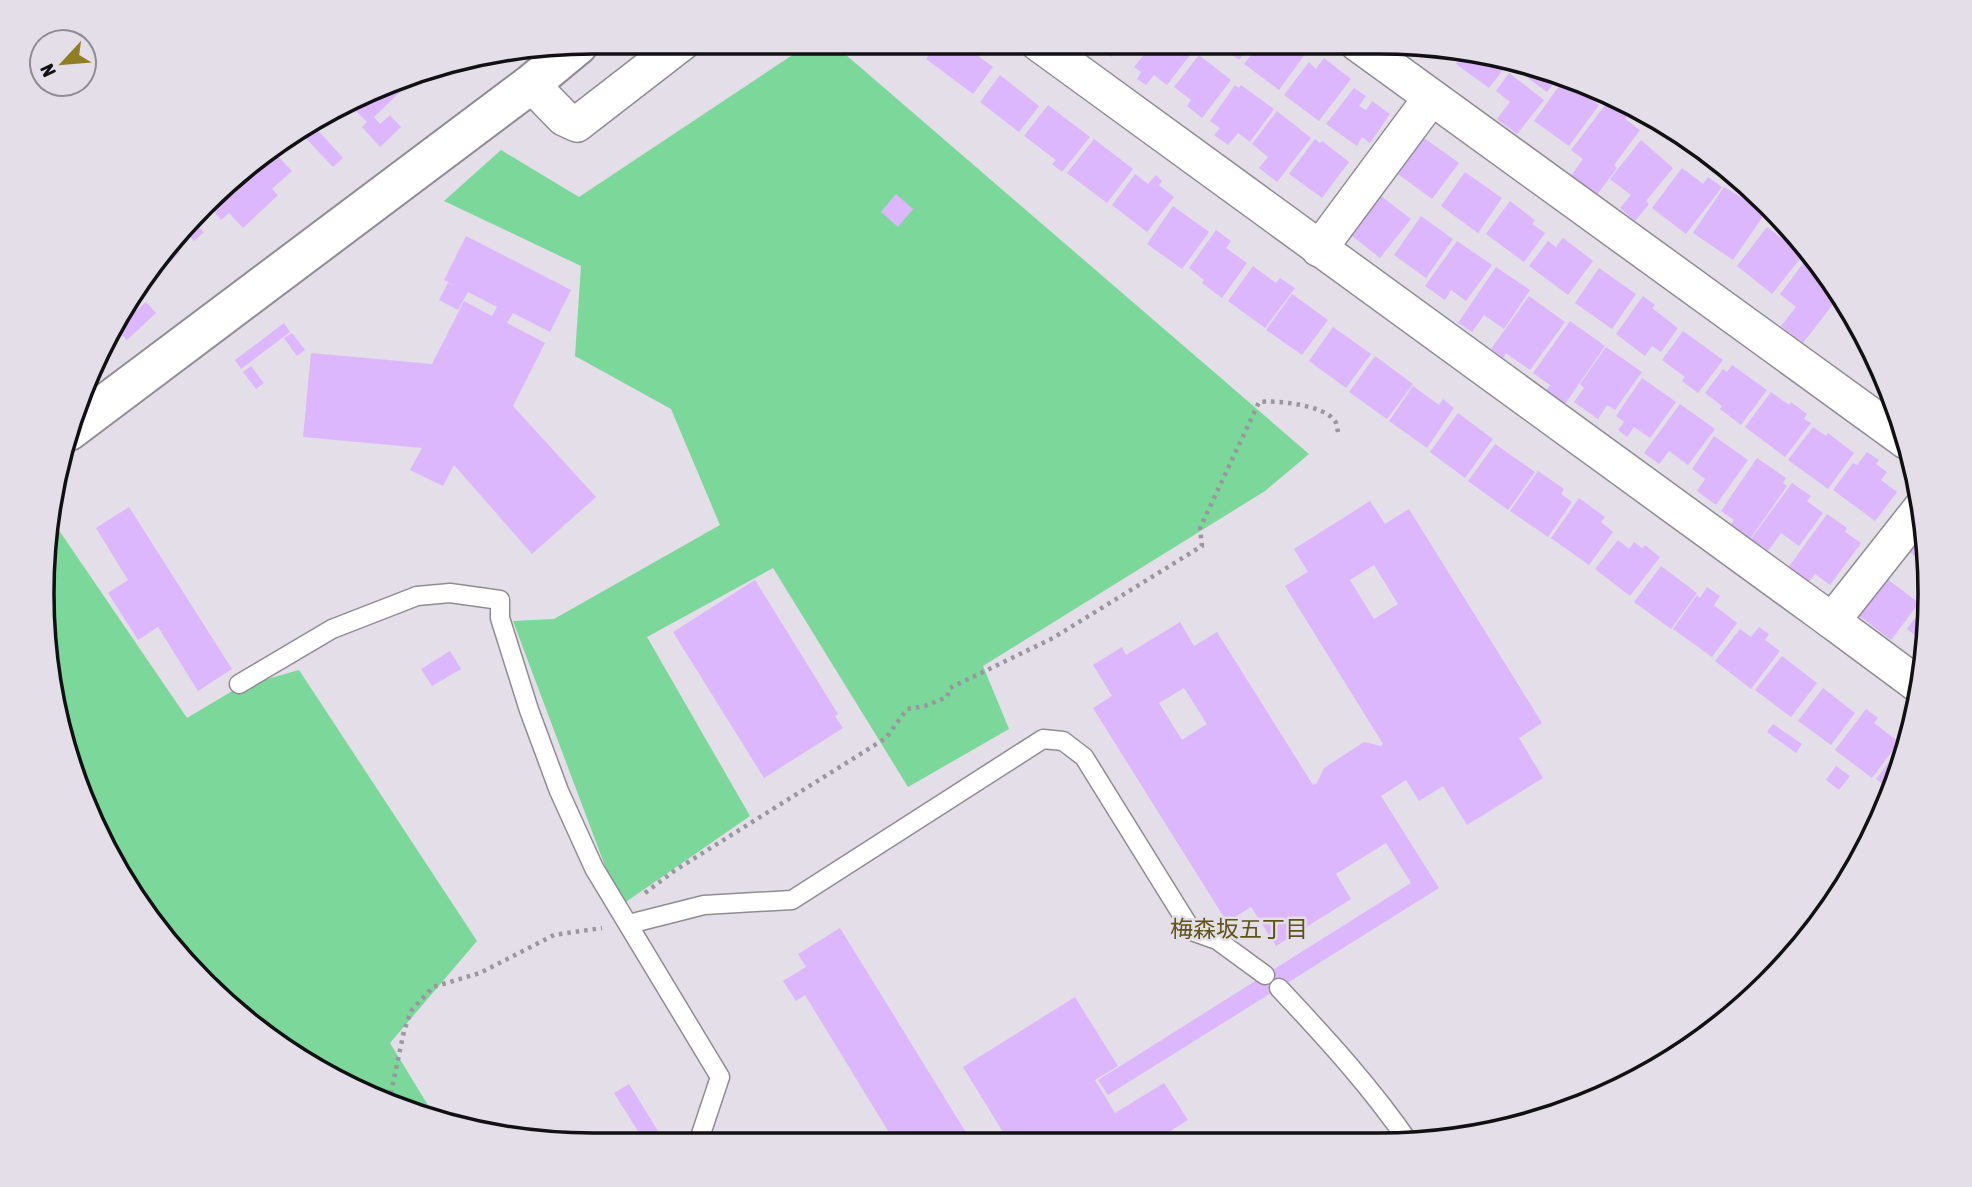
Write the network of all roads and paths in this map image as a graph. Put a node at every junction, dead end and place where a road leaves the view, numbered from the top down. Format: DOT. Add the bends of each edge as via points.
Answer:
graph roads {
  1 [pos="667,54"];
  2 [pos="1053,54"];
  3 [pos="1372,54"];
  4 [pos="566,55"];
  5 [pos="531,84"];
  6 [pos="1431,98"];
  7 [pos="1319,249"];
  8 [pos="83,419"];
  9 [pos="1892,431"];
  10 [pos="1338,432"];
  11 [pos="1912,519"];
  12 [pos="1832,621"];
  13 [pos="1910,679"];
  14 [pos="239,684"];
  15 [pos="624,918"];
  16 [pos="1265,975"];
  17 [pos="1279,988"];
  18 [pos="390,1093"];
  19 [pos="1402,1132"];
  20 [pos="701,1133"];
  1 -- 5 [label="street" via="577,124 564,118"];
  2 -- 7 [label="street"];
  3 -- 6 [label="street"];
  4 -- 5 [label="street"];
  5 -- 8 [label="street"];
  6 -- 7 [label="street"];
  6 -- 9 [label="street"];
  7 -- 12 [label="street"];
  10 -- 15 [label="path" via="1334,419 1318,410 1275,400 1259,402 1200,527 1202,546 1053,638 950,688 947,697 907,709 886,738 674,871"];
  11 -- 12 [label="street"];
  12 -- 13 [label="street"];
  14 -- 15 [label="lane" via="332,629 417,596 450,593 499,600 504,631 559,791 594,868"];
  15 -- 16 [label="lane" via="704,905 792,900 1043,739 1063,741 1084,757 1192,931 1217,940"];
  15 -- 18 [label="path" via="554,935 480,973 433,987 411,1012"];
  15 -- 20 [label="lane" via="720,1077"];
  17 -- 19 [label="lane"];
}
